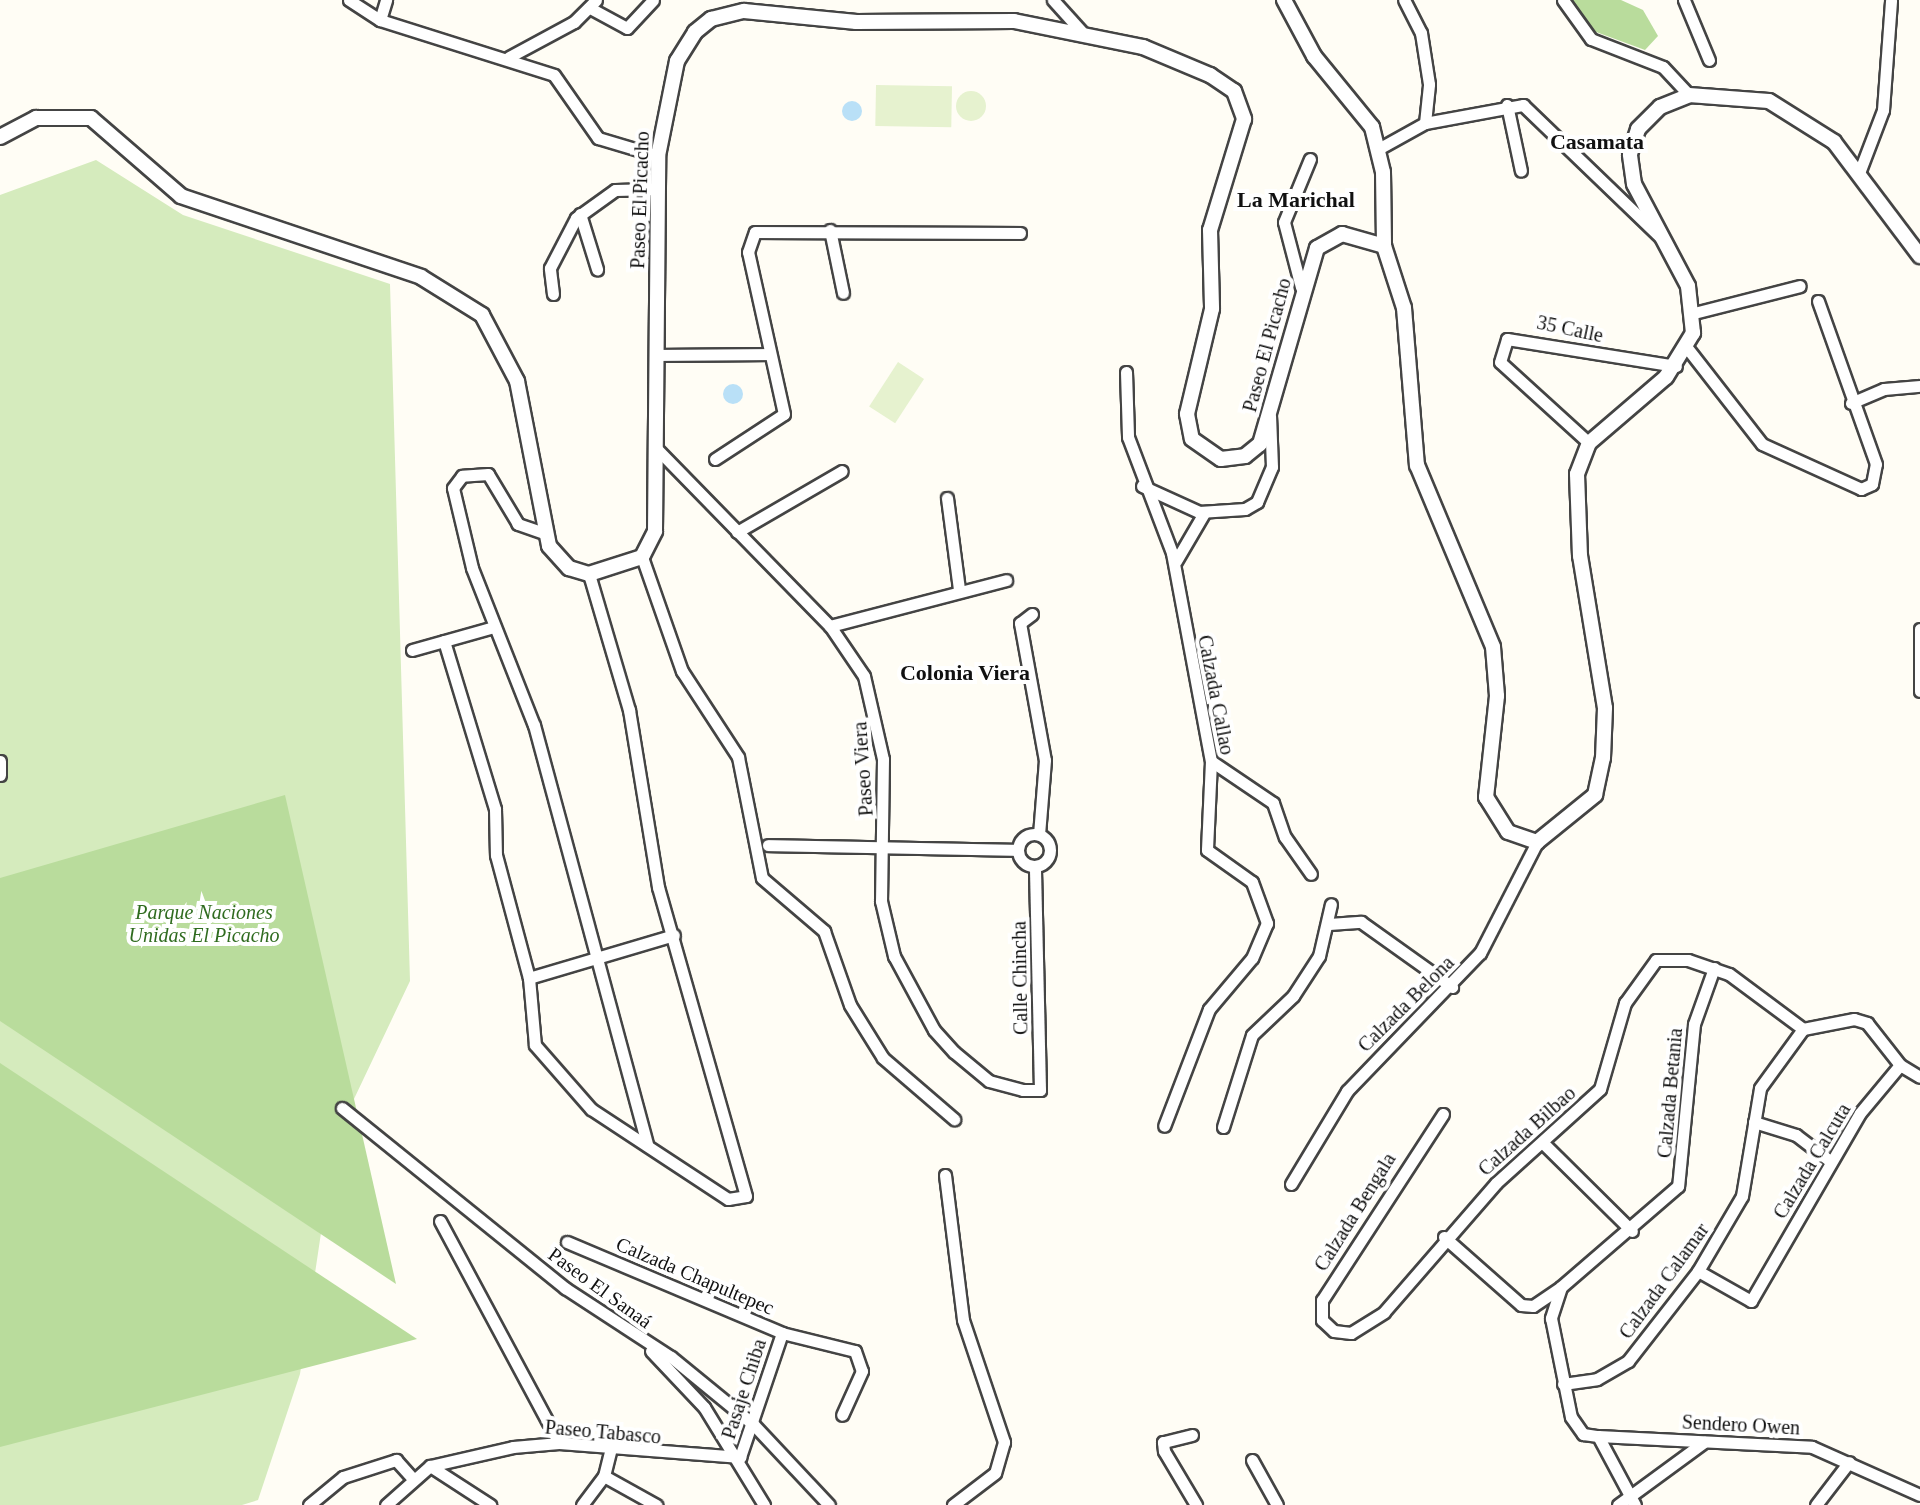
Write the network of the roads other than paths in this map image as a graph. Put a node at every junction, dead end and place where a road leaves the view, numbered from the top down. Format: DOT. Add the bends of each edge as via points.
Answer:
graph roads {
  1 [pos="349,0"];
  2 [pos="386,0"];
  3 [pos="653,0"];
  4 [pos="1053,0"];
  5 [pos="1284,0"];
  6 [pos="1404,0"];
  7 [pos="1563,0"];
  8 [pos="1684,0"];
  9 [pos="1891,0"];
  10 [pos="593,4"];
  11 [pos="380,20"];
  12 [pos="1081,31"];
  13 [pos="509,57"];
  14 [pos="1709,60"];
  15 [pos="1689,95"];
  16 [pos="1507,105"];
  17 [pos="1425,123"];
  18 [pos="0,137"];
  19 [pos="1380,148"];
  20 [pos="658,156"];
  21 [pos="1310,159"];
  22 [pos="1521,171"];
  23 [pos="1859,173"];
  24 [pos="656,189"];
  25 [pos="580,214"];
  26 [pos="830,230"];
  27 [pos="1020,233"];
  28 [pos="1660,237"];
  29 [pos="1384,246"];
  30 [pos="1920,256"];
  31 [pos="597,269"];
  32 [pos="1800,286"];
  33 [pos="1301,287"];
  34 [pos="843,293"];
  35 [pos="553,294"];
  36 [pos="1818,301"];
  37 [pos="1694,313"];
  38 [pos="1688,349"];
  39 [pos="770,354"];
  40 [pos="658,355"];
  41 [pos="1676,366"];
  42 [pos="1126,372"];
  43 [pos="1920,386"];
  44 [pos="1851,403"];
  45 [pos="1270,416"];
  46 [pos="1589,443"];
  47 [pos="657,449"];
  48 [pos="715,459"];
  49 [pos="842,471"];
  50 [pos="1142,486"];
  51 [pos="947,498"];
  52 [pos="1204,513"];
  53 [pos="737,532"];
  54 [pos="544,533"];
  55 [pos="642,557"];
  56 [pos="1175,565"];
  57 [pos="589,574"];
  58 [pos="1006,580"];
  59 [pos="959,589"];
  60 [pos="1032,614"];
  61 [pos="830,626"];
  62 [pos="494,627"];
  63 [pos="1920,629"];
  64 [pos="444,641"];
  65 [pos="412,650"];
  66 [pos="1920,691"];
  67 [pos="0,761"];
  68 [pos="1211,761"];
  69 [pos="0,775"];
  70 [pos="1039,835"];
  71 [pos="1537,842"];
  72 [pos="768,845"];
  73 [pos="884,847"];
  74 [pos="1018,850"];
  75 [pos="1035,866"];
  76 [pos="1311,874"];
  77 [pos="1331,904"];
  78 [pos="1329,924"];
  79 [pos="674,935"];
  80 [pos="597,953"];
  81 [pos="1714,968"];
  82 [pos="529,978"];
  83 [pos="1452,987"];
  84 [pos="1803,1029"];
  85 [pos="1900,1065"];
  86 [pos="1920,1077"];
  87 [pos="1040,1090"];
  88 [pos="342,1108"];
  89 [pos="1443,1114"];
  90 [pos="954,1119"];
  91 [pos="1754,1122"];
  92 [pos="1164,1126"];
  93 [pos="1223,1127"];
  94 [pos="1543,1143"];
  95 [pos="647,1146"];
  96 [pos="1830,1161"];
  97 [pos="945,1175"];
  98 [pos="1291,1184"];
  99 [pos="440,1221"];
  100 [pos="1632,1231"];
  101 [pos="1444,1237"];
  102 [pos="567,1242"];
  103 [pos="1698,1271"];
  104 [pos="1561,1287"];
  105 [pos="1527,1307"];
  106 [pos="1551,1325"];
  107 [pos="1334,1331"];
  108 [pos="782,1333"];
  109 [pos="639,1340"];
  110 [pos="1563,1384"];
  111 [pos="842,1415"];
  112 [pos="753,1424"];
  113 [pos="1192,1435"];
  114 [pos="1598,1436"];
  115 [pos="1704,1442"];
  116 [pos="559,1443"];
  117 [pos="611,1447"];
  118 [pos="740,1457"];
  119 [pos="1252,1460"];
  120 [pos="1849,1462"];
  121 [pos="430,1466"];
  122 [pos="604,1476"];
  123 [pos="412,1478"];
  124 [pos="1920,1495"];
  125 [pos="1632,1500"];
  126 [pos="309,1505"];
  127 [pos="386,1505"];
  128 [pos="490,1505"];
  129 [pos="582,1505"];
  130 [pos="656,1505"];
  131 [pos="764,1505"];
  132 [pos="829,1505"];
  133 [pos="953,1505"];
  134 [pos="1196,1505"];
  135 [pos="1277,1505"];
  136 [pos="1618,1505"];
  137 [pos="1816,1505"];
  1 -- 11 [label="street"];
  2 -- 11 [label="street"];
  3 -- 10 [label="street" via="627,28"];
  4 -- 12 [label="street"];
  5 -- 19 [label="street"];
  6 -- 17 [label="street" via="1421,33 1429,84"];
  7 -- 15 [label="street" via="1591,39 1663,67"];
  8 -- 14 [label="street"];
  9 -- 23 [label="street" via="1883,110"];
  10 -- 13 [label="street"];
  11 -- 13 [label="street"];
  12 -- 20 [label="street, Paseo El Picacho" via="1014,21 856,22 773,11 711,19 677,61"];
  12 -- 45 [label="street, Paseo El Picacho" via="1210,75 1242,105 1243,134 1210,230 1212,309 1187,423 1198,448 1234,459 1260,444"];
  13 -- 20 [label="street" via="555,76 598,138"];
  15 -- 23 [label="street" via="1745,94 1794,112 1834,142"];
  15 -- 28 [label="street" via="1660,107 1638,129 1630,154 1634,184"];
  16 -- 17 [label="street"];
  16 -- 22 [label="street"];
  16 -- 28 [label="street" via="1531,109"];
  17 -- 19 [label="street"];
  18 -- 54 [label="street" via="36,118 91,118 181,196 455,294 482,315 511,360"];
  19 -- 29 [label="street"];
  20 -- 24 [label="street, Paseo El Picacho"];
  21 -- 33 [label="street" via="1284,222"];
  23 -- 30 [label="street"];
  24 -- 25 [label="street" via="615,190"];
  24 -- 40 [label="street, Paseo El Picacho"];
  25 -- 31 [label="street"];
  25 -- 35 [label="street" via="550,268"];
  26 -- 27 [label="street"];
  26 -- 34 [label="street"];
  26 -- 39 [label="street" via="755,232 749,238"];
  28 -- 37 [label="street"];
  29 -- 33 [label="street, Paseo El Picacho" via="1362,235 1333,236 1317,248"];
  29 -- 71 [label="street" via="1403,298 1417,465 1493,647 1497,696 1486,797 1508,832"];
  32 -- 37 [label="street"];
  33 -- 45 [label="street, Paseo El Picacho"];
  36 -- 44 [label="street"];
  37 -- 38 [label="street"];
  38 -- 41 [label="street"];
  38 -- 44 [label="street" via="1762,444 1861,489 1872,484 1876,464"];
  39 -- 40 [label="street"];
  39 -- 48 [label="street" via="784,415"];
  40 -- 47 [label="street, Paseo El Picacho"];
  41 -- 46 [label="street"];
  41 -- 46 [label="street, 35 Calle" via="1507,339 1500,362"];
  42 -- 50 [label="street, Calzada Callao" via="1128,437"];
  43 -- 44 [label="street" via="1884,389"];
  45 -- 52 [label="street" via="1274,457 1257,502 1233,513"];
  46 -- 71 [label="street" via="1577,474 1576,505 1600,664 1603,758 1595,795"];
  47 -- 53 [label="street, Paseo Viera"];
  47 -- 55 [label="street, Paseo El Picacho" via="655,531"];
  49 -- 53 [label="street"];
  50 -- 52 [label="street"];
  50 -- 56 [label="street, Calzada Callao"];
  51 -- 59 [label="street"];
  52 -- 56 [label="street" via="1182,540"];
  53 -- 61 [label="street, Paseo Viera"];
  54 -- 57 [label="street" via="559,559"];
  54 -- 62 [label="street" via="518,524 488,474 462,476 453,488"];
  55 -- 57 [label="street"];
  55 -- 90 [label="street" via="682,671 738,757 762,878 824,931 850,1005 883,1058"];
  56 -- 68 [label="street, Calzada Callao"];
  57 -- 79 [label="street" via="629,710 642,817"];
  58 -- 59 [label="street"];
  59 -- 61 [label="street"];
  60 -- 70 [label="street" via="1020,623 1045,760"];
  61 -- 73 [label="street, Paseo Viera" via="875,702"];
  62 -- 64 [label="street"];
  62 -- 80 [label="street" via="534,725"];
  63 -- 66 [label="street"];
  64 -- 65 [label="street"];
  64 -- 82 [label="street" via="495,809 496,855"];
  67 -- 69 [label="street"];
  68 -- 76 [label="street" via="1273,803 1285,837"];
  68 -- 92 [label="street, Calzada Callao" via="1209,856 1252,882 1267,923 1252,958 1209,1009"];
  70 -- 74 [label="street" via="1025,837"];
  70 -- 75 [label="street, Calle Chincha" via="1049,852"];
  71 -- 83 [label="street, Calzada Belona" via="1480,953"];
  72 -- 73 [label="street"];
  73 -- 74 [label="street"];
  73 -- 87 [label="street, Paseo Viera" via="883,924 934,1030 989,1081"];
  74 -- 75 [label="street"];
  75 -- 87 [label="street, Calle Chincha"];
  77 -- 78 [label="street"];
  78 -- 83 [label="street" via="1361,922"];
  78 -- 93 [label="street" via="1293,996 1252,1035"];
  79 -- 80 [label="street"];
  79 -- 95 [label="street" via="746,1196 728,1199"];
  80 -- 82 [label="street"];
  80 -- 95 [label="street"];
  81 -- 84 [label="street, Calzada Bilbao"];
  81 -- 94 [label="street, Calzada Bilbao" via="1668,956 1646,967 1625,1003 1603,1083"];
  81 -- 100 [label="street, Calzada Betania" via="1694,1024 1678,1186"];
  82 -- 95 [label="street" via="535,1045 547,1066 591,1109"];
  83 -- 98 [label="street, Calzada Belona" via="1347,1091"];
  84 -- 85 [label="street" via="1836,1020 1867,1023"];
  84 -- 91 [label="street, Calzada Calamar" via="1760,1088"];
  85 -- 86 [label="street"];
  85 -- 96 [label="street, Calzada Calcuta"];
  88 -- 109 [label="street, Paseo El Sanaá"];
  89 -- 107 [label="street, Calzada Bengala" via="1322,1300 1322,1320"];
  91 -- 96 [label="street" via="1796,1135"];
  91 -- 103 [label="street, Calzada Calamar" via="1742,1196"];
  94 -- 100 [label="street"];
  94 -- 101 [label="street, Calzada Bilbao"];
  96 -- 103 [label="street, Calzada Calcuta" via="1751,1301"];
  97 -- 133 [label="street" via="963,1320 1004,1442 995,1473"];
  99 -- 116 [label="street"];
  100 -- 104 [label="street, Calzada Betania"];
  101 -- 105 [label="street"];
  101 -- 107 [label="street, Calzada Bilbao" via="1369,1325"];
  102 -- 108 [label="street, Calzada Chapultepec"];
  103 -- 110 [label="street, Calzada Calamar" via="1628,1361 1597,1379"];
  104 -- 105 [label="street, Calzada Betania"];
  104 -- 106 [label="street"];
  105 -- 106 [label="street"];
  106 -- 110 [label="street"];
  108 -- 111 [label="street, Calzada Chapultepec" via="855,1351 862,1371"];
  108 -- 112 [label="street, Pasaje Chiba"];
  109 -- 112 [label="street, Paseo El Sanaá"];
  109 -- 118 [label="street" via="691,1390"];
  110 -- 114 [label="street" via="1575,1426"];
  112 -- 118 [label="street, Pasaje Chiba"];
  112 -- 132 [label="street, Paseo El Sanaá"];
  113 -- 134 [label="street" via="1163,1442"];
  114 -- 115 [label="street, Sendero Owen"];
  114 -- 125 [label="street"];
  115 -- 120 [label="street, Sendero Owen" via="1812,1447"];
  115 -- 125 [label="street"];
  116 -- 117 [label="street, Paseo Tabasco"];
  116 -- 121 [label="street, Paseo Tabasco"];
  117 -- 118 [label="street, Paseo Tabasco"];
  117 -- 122 [label="street"];
  118 -- 131 [label="street"];
  119 -- 135 [label="street"];
  120 -- 124 [label="street, Sendero Owen"];
  120 -- 137 [label="street"];
  121 -- 123 [label="street, Paseo Tabasco"];
  121 -- 128 [label="street"];
  122 -- 129 [label="street"];
  122 -- 130 [label="street"];
  123 -- 126 [label="street" via="396,1460 388,1462 327,1486"];
  123 -- 127 [label="street, Paseo Tabasco"];
  125 -- 136 [label="street"];
}
